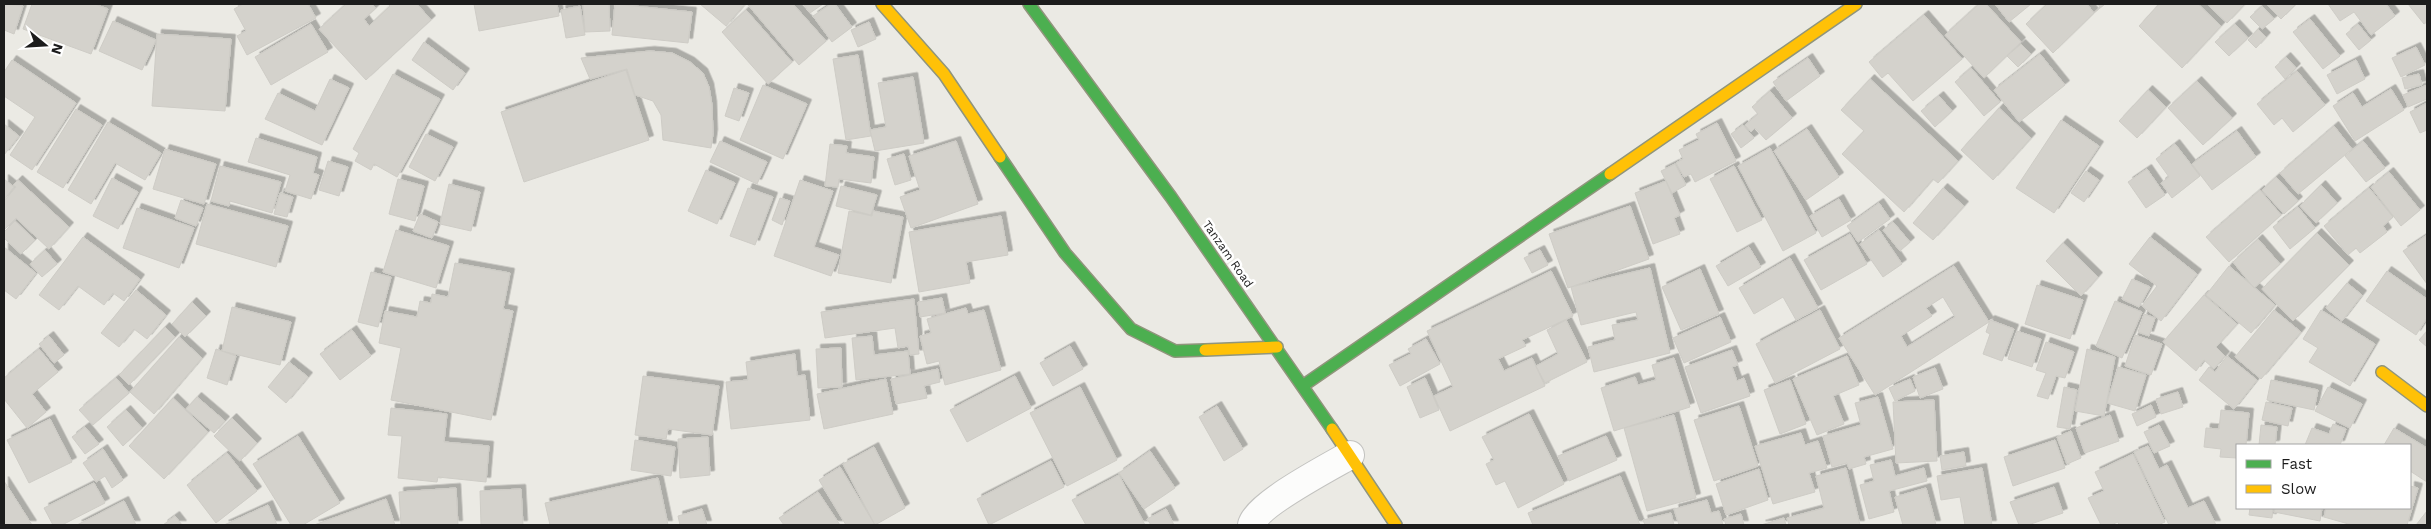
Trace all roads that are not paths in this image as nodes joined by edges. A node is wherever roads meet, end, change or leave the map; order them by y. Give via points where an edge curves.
1 (882, 4) edge
2 (1029, 4) edge
3 (1856, 4) edge
4 (1278, 347) junction
5 (2382, 372) dead end
6 (1304, 385) junction
7 (2427, 406) edge
8 (1350, 455) junction
9 (1252, 525) edge
10 (1396, 525) edge

1 - 4 main road via 944,74 1065,253 1131,329 1175,351
2 - 4 main road, Tanzam Road
3 - 6 main road
4 - 6 main road, Tanzam Road
5 - 7 main road
6 - 8 main road, Tanzam Road
8 - 9 street via 1276,499 1253,518
8 - 10 main road, Tanzam Road

